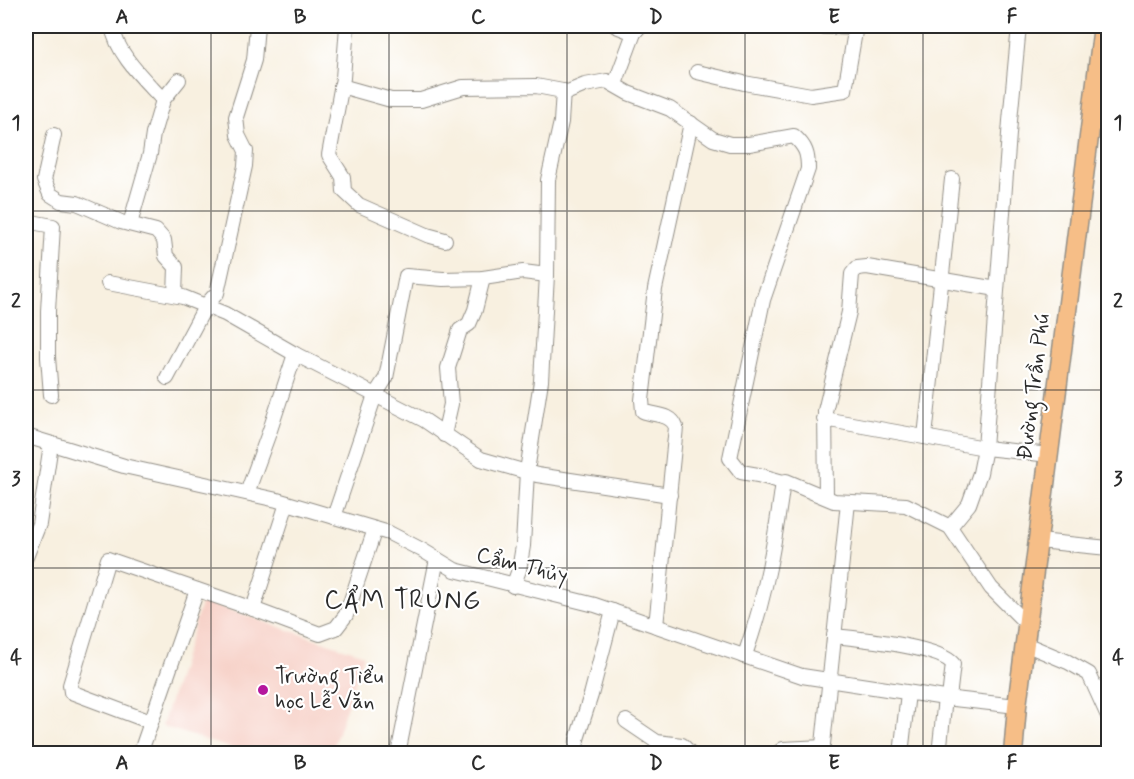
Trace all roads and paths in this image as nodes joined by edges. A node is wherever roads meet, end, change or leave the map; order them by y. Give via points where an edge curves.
1 (112, 26) edge
2 (257, 26) edge
3 (347, 26) edge
4 (616, 26) edge
5 (807, 26) edge
6 (1019, 26) edge
7 (1102, 26) edge
8 (855, 27) edge
9 (637, 29) edge
10 (697, 72) dead end
11 (179, 80) dead end
12 (615, 84) junction
13 (341, 86) junction
14 (563, 91) junction
15 (163, 100) junction
16 (691, 123) junction
17 (54, 135) dead end
18 (952, 179) dead end
19 (26, 221) edge
20 (130, 224) junction
21 (445, 240) dead end
22 (548, 275) junction
23 (483, 278) junction
24 (943, 281) junction
25 (108, 284) dead end
26 (997, 289) junction
27 (175, 295) junction
28 (206, 305) junction
29 (294, 354) junction
30 (167, 378) dead end
31 (51, 395) dead end
32 (375, 396) junction
33 (824, 419) junction
34 (444, 435) junction
35 (26, 436) edge
36 (925, 437) junction
37 (51, 444) junction
38 (985, 448) junction
39 (1050, 455) junction
40 (527, 471) junction
41 (783, 482) junction
42 (247, 493) junction
43 (670, 495) junction
44 (826, 497) junction
45 (848, 502) junction
46 (287, 503) junction
47 (334, 517) junction
48 (950, 526) junction
49 (375, 529) junction
50 (29, 539) edge
51 (1039, 541) junction
52 (1108, 548) edge
53 (26, 557) edge
54 (437, 560) junction
55 (513, 586) junction
56 (197, 590) junction
57 (253, 609) junction
58 (613, 611) junction
59 (1028, 625) junction
60 (656, 626) junction
61 (834, 636) junction
62 (1025, 644) junction
63 (742, 656) junction
64 (830, 680) junction
65 (908, 693) junction
66 (947, 698) junction
67 (1017, 706) junction
68 (1108, 716) edge
69 (626, 721) dead end
70 (151, 722) junction
71 (823, 750) edge
72 (140, 753) edge
73 (398, 753) edge
74 (576, 753) edge
75 (691, 753) edge
76 (777, 753) edge
77 (901, 753) edge
78 (939, 753) edge
79 (1013, 753) edge

1 - 15 street via 129,61
2 - 28 street via 254,60 236,117 238,135 246,151 245,165 217,293
3 - 13 street
4 - 9 street
5 - 8 street
6 - 26 street
7 - 39 main road, Đường Trần Phú
8 - 10 street via 845,90 811,95
9 - 12 street
11 - 15 street
12 - 14 street via 607,81
12 - 16 street
13 - 14 street via 391,100 421,100 463,87 536,86
13 - 21 street via 329,155 343,177 344,191 359,205
14 - 22 street via 561,122 548,180
15 - 20 street
16 - 41 street via 713,139 730,144 795,136 808,154 808,169 763,300 730,458 741,472
16 - 43 street via 655,289 642,400 643,411 666,416 676,427
17 - 20 street via 44,180 50,194
18 - 24 street
19 - 31 street via 53,226 48,345
20 - 27 street via 156,231 164,240 166,256 176,267
22 - 23 street via 523,272
22 - 40 street via 541,381
23 - 32 street via 406,276 386,378
23 - 34 street via 475,310 469,324 460,330 448,368 451,404
24 - 26 street
24 - 33 street via 857,268 852,274 849,312
24 - 36 street
25 - 27 street
26 - 38 street
27 - 28 street
28 - 29 street
28 - 30 street
29 - 32 street
29 - 42 street
32 - 34 street via 424,420
32 - 47 street
33 - 36 street
33 - 44 street
34 - 40 street via 481,459
35 - 37 street, Cẩm Thủy
36 - 38 street
37 - 42 street, Cẩm Thủy via 124,466
37 - 50 street via 39,524
38 - 39 street
38 - 48 street via 969,504
39 - 51 main road, Đường Trần Phú
40 - 43 street
40 - 55 street via 523,546
41 - 44 street
41 - 63 street via 773,555 759,615
42 - 46 street, Cẩm Thủy
43 - 60 street
44 - 45 street
45 - 48 street via 906,505
45 - 61 street
46 - 47 street, Cẩm Thủy
46 - 57 street
47 - 49 street, Cẩm Thủy
48 - 59 street via 990,588
49 - 54 street, Cẩm Thủy
49 - 57 street via 346,615 336,628 320,634
50 - 53 street
51 - 52 street
51 - 59 main road, Đường Trần Phú
54 - 55 street, Cẩm Thủy via 455,570
54 - 73 street
55 - 58 street, Cẩm Thủy
56 - 57 street
56 - 70 street
56 - 70 street via 108,559 70,692
58 - 60 street, Cẩm Thủy
58 - 74 street
59 - 62 main road, Đường Trần Phú
60 - 63 street, Cẩm Thủy
61 - 64 street
61 - 66 street via 891,643 945,656 953,664
62 - 67 main road, Đường Trần Phú
62 - 68 street via 1089,674
63 - 64 street, Cẩm Thủy via 802,676
64 - 65 street, Cẩm Thủy
64 - 71 street
65 - 66 street, Cẩm Thủy
65 - 77 street
66 - 67 street, Cẩm Thủy
66 - 78 street
67 - 79 main road, Đường Trần Phú
69 - 75 street via 657,742 682,745
70 - 72 street
71 - 76 street via 783,749

